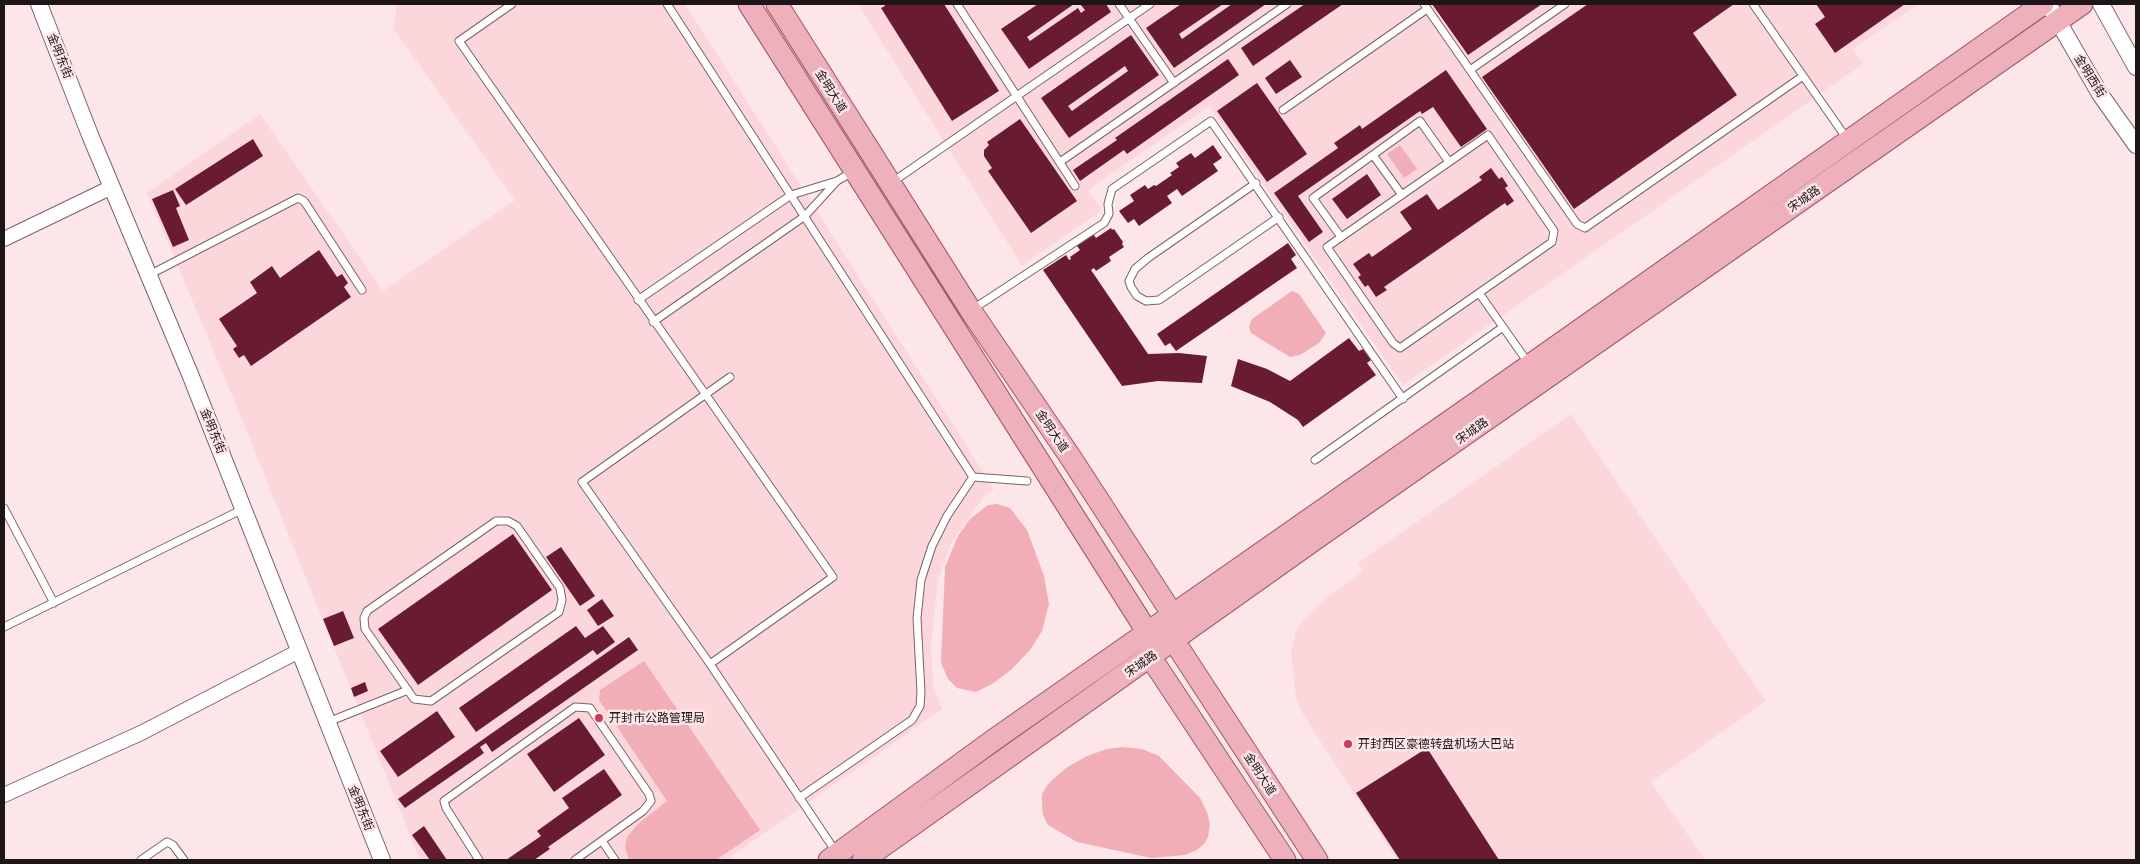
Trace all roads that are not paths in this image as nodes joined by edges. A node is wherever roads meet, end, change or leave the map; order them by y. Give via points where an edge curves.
1 (39, 4) edge
2 (512, 4) edge
3 (667, 4) edge
4 (750, 4) edge
5 (778, 4) edge
6 (957, 4) edge
7 (1119, 4) edge
8 (1150, 4) edge
9 (1288, 4) edge
10 (1565, 4) edge
11 (1753, 4) edge
12 (2043, 4) edge
13 (2082, 4) edge
14 (2101, 4) edge
15 (1425, 6) edge
16 (2052, 13) edge
17 (1129, 18) junction
18 (2136, 67) edge
19 (1470, 70) junction
20 (1803, 76) junction
21 (1174, 83) junction
22 (1018, 97) junction
23 (1283, 110) dead end
24 (1848, 141) junction
25 (2136, 146) edge
26 (1374, 155) junction
27 (1060, 162) junction
28 (1450, 162) junction
29 (856, 170) junction
30 (837, 181) junction
31 (1256, 183) junction
32 (889, 184) junction
33 (1075, 186) dead end
34 (112, 187) junction
35 (1402, 194) junction
36 (791, 195) junction
37 (805, 216) junction
38 (1280, 217) junction
39 (1341, 237) junction
40 (4, 239) edge
41 (149, 275) junction
42 (362, 290) dead end
43 (1479, 293) junction
44 (638, 300) junction
45 (970, 311) junction
46 (653, 322) junction
47 (1503, 327) junction
48 (1530, 365) junction
49 (730, 377) dead end
50 (704, 395) junction
51 (1403, 399) junction
52 (1315, 460) dead end
53 (973, 476) junction
54 (1027, 480) dead end
55 (4, 508) edge
56 (243, 508) junction
57 (54, 602) junction
58 (1173, 615) junction
59 (4, 627) edge
60 (1148, 633) junction
61 (1174, 641) junction
62 (299, 651) junction
63 (1151, 658) junction
64 (710, 664) junction
65 (408, 690) junction
66 (328, 722) junction
67 (4, 795) edge
68 (798, 798) junction
69 (602, 841) junction
70 (833, 857) edge
71 (141, 860) edge
72 (184, 860) edge
73 (382, 860) edge
74 (479, 860) edge
75 (575, 860) edge
76 (615, 860) edge
77 (863, 860) edge
78 (1285, 860) edge
79 (1317, 860) edge

1 - 34 street, 金明东街
2 - 44 lane via 459,41
3 - 36 lane
4 - 29 main road, 金明大道
5 - 32 main road, 金明大道
6 - 22 lane
7 - 17 lane
8 - 17 lane
9 - 21 lane
10 - 19 lane
11 - 20 lane
12 - 24 main road, 宋城路
13 - 16 main road, 宋城路
14 - 18 street
15 - 19 lane
15 - 23 lane
16 - 25 street, 金明西街 via 2100,94
16 - 61 main road, 宋城路
17 - 21 lane
17 - 22 lane
19 - 20 lane via 1578,224 1585,228
20 - 24 lane
21 - 27 lane
22 - 27 lane
22 - 32 lane
24 - 48 main road, 宋城路
26 - 28 lane via 1420,122
26 - 35 lane
26 - 39 lane via 1313,198
27 - 33 lane
28 - 35 lane
28 - 43 lane via 1488,135 1554,231 1552,242
29 - 30 lane
29 - 60 main road, 金明大道
30 - 36 lane
30 - 37 lane
31 - 38 lane
31 - 38 lane via 1136,269 1128,281 1137,296 1146,301 1159,300
31 - 45 lane via 1211,121 1112,189 1109,214 1104,223
32 - 45 main road, 金明大道
34 - 40 street
34 - 41 street, 金明东街
35 - 39 lane
36 - 37 lane
36 - 44 lane
37 - 46 lane
37 - 53 lane
38 - 51 lane
39 - 43 lane via 1327,247 1393,343 1400,348
41 - 42 lane via 298,198 304,201
41 - 56 street, 金明东街
43 - 47 lane
44 - 46 lane
45 - 58 main road, 金明大道
46 - 50 lane
47 - 48 lane
47 - 51 lane
48 - 58 main road, 宋城路
49 - 50 lane
50 - 64 lane via 582,482
50 - 64 lane via 833,577
51 - 52 lane
53 - 54 lane
53 - 68 lane via 932,546 921,580 917,618 920,706 912,720
55 - 57 lane
56 - 57 lane
56 - 62 street, 金明东街
57 - 59 lane
58 - 60 main road, 宋城路
58 - 61 main road
60 - 63 main road, 金明大道
60 - 70 main road, 宋城路
61 - 63 main road, 宋城路
61 - 79 main road, 金明大道
62 - 66 street, 金明东街
62 - 67 street via 141,733
63 - 77 main road, 宋城路
63 - 78 main road, 金明大道
64 - 68 lane
65 - 65 lane via 365,629 367,611 496,520 517,526 560,588 559,612 431,701 414,699
65 - 66 lane
66 - 73 street, 金明东街
68 - 70 lane
69 - 74 lane via 643,812 651,801 590,708 575,707 444,801
69 - 75 lane
69 - 76 lane
71 - 72 lane via 167,842

